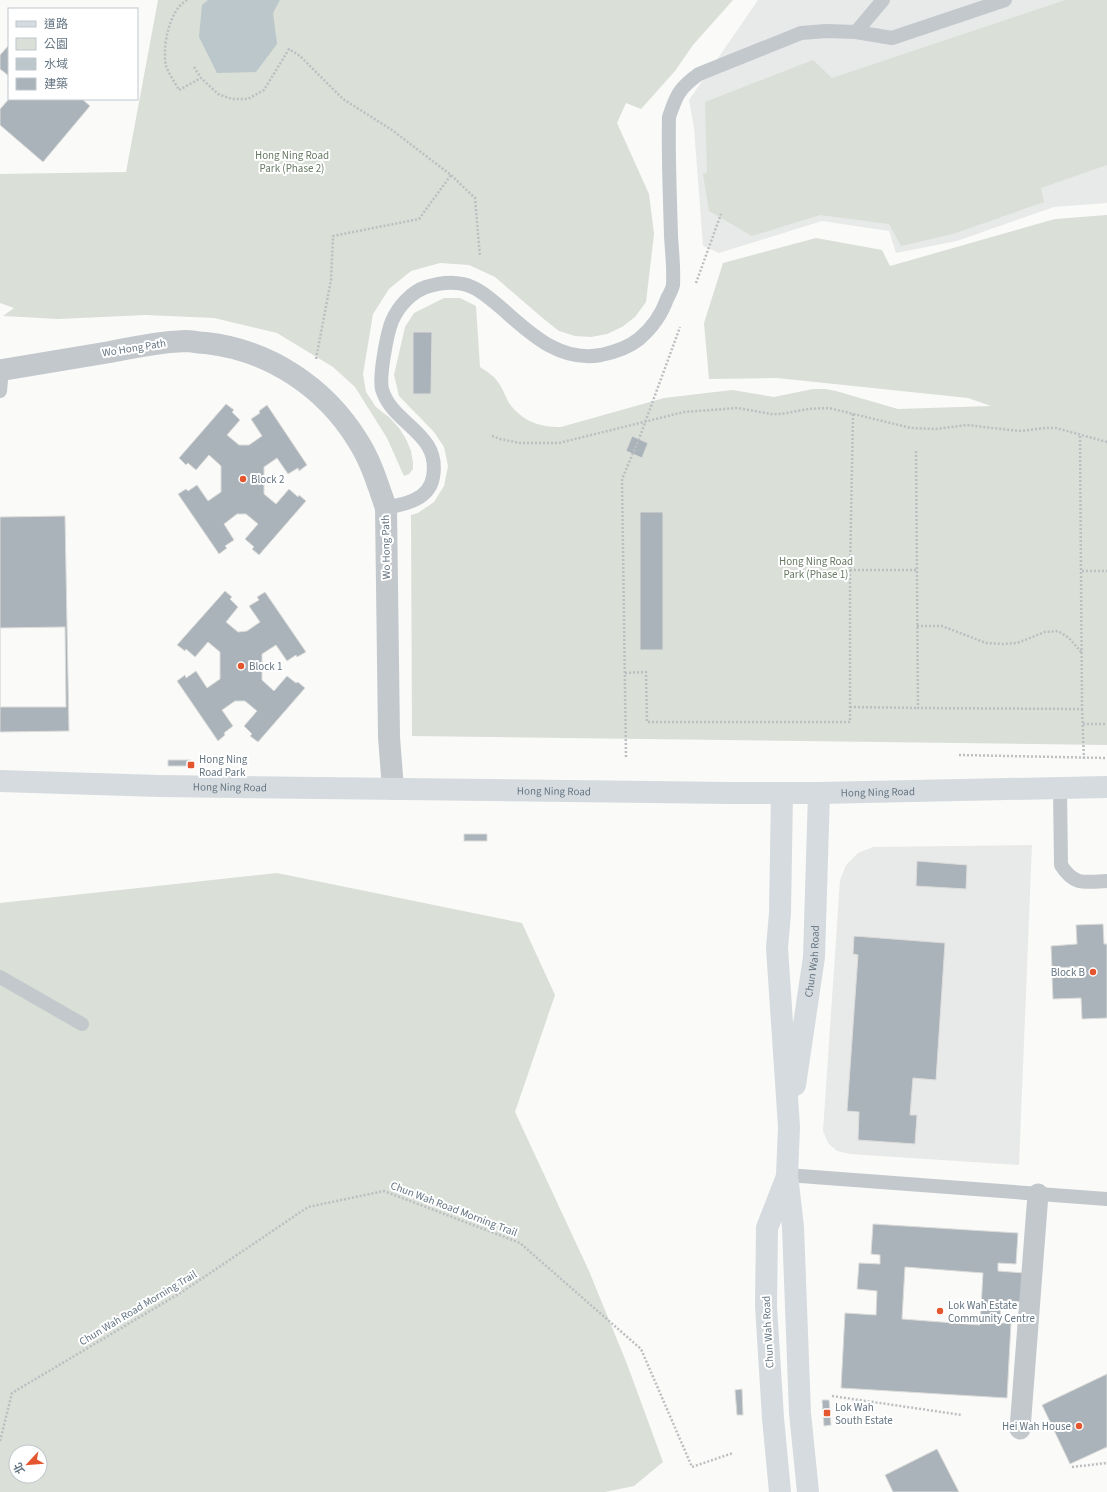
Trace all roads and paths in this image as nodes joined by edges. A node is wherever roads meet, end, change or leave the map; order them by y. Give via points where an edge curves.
1 (187, 0) edge
2 (883, 0) edge
3 (1005, 0) edge
4 (856, 32) junction
5 (194, 67) dead end
6 (201, 78) junction
7 (451, 175) junction
8 (480, 258) dead end
9 (315, 364) dead end
10 (1, 377) edge
11 (853, 414) junction
12 (1080, 435) junction
13 (492, 436) dead end
14 (639, 440) dead end
15 (1107, 442) edge
16 (916, 451) dead end
17 (386, 508) junction
18 (846, 570) dead end
19 (850, 570) junction
20 (917, 570) junction
21 (1082, 571) junction
22 (1107, 571) edge
23 (917, 626) junction
24 (1082, 653) junction
25 (624, 673) junction
26 (850, 707) junction
27 (918, 708) junction
28 (1082, 709) junction
29 (1082, 724) junction
30 (1107, 724) edge
31 (959, 756) dead end
32 (626, 757) dead end
33 (1107, 758) edge
34 (1084, 759) junction
35 (0, 781) edge
36 (1107, 787) edge
37 (1060, 788) junction
38 (393, 789) junction
39 (819, 793) junction
40 (782, 794) junction
41 (1107, 881) edge
42 (0, 977) edge
43 (82, 1024) dead end
44 (789, 1127) junction
45 (787, 1175) junction
46 (1038, 1194) junction
47 (1107, 1199) edge
48 (832, 1396) dead end
49 (962, 1415) dead end
50 (1020, 1429) dead end
51 (0, 1441) edge
52 (732, 1453) dead end
53 (1107, 1463) edge
54 (1072, 1467) dead end
55 (780, 1492) edge
56 (808, 1492) edge

1 - 6 path via 178,9 169,26 165,47 166,66 180,90
2 - 4 lane
3 - 4 lane via 892,38
4 - 17 lane via 801,33 699,74 686,83 676,96 669,117 673,286 662,313 649,330 633,344 613,353 592,356 571,355 551,348 533,336 484,293 464,284 442,282 421,289 403,302 392,322 381,374 382,389 388,402 424,440 432,452 435,466 432,481 425,493 413,502
5 - 6 path
6 - 7 path via 218,94 232,99 248,99 264,90 289,49 300,56 343,99 392,130
7 - 8 path via 475,198
7 - 9 path via 419,220 333,236 331,280
10 - 17 street, Wo Hong Path via 151,345 186,341 220,345 254,354 285,369 314,388 339,413 359,441
11 - 12 path via 911,428 967,425 1021,431 1056,428
11 - 13 path via 829,408 781,414 731,408 670,415 559,443 520,443
11 - 19 path
12 - 15 path
12 - 21 path
14 - 25 path via 622,479
16 - 20 path
17 - 38 street, Wo Hong Path via 389,737
18 - 19 path
19 - 20 path
19 - 26 path
20 - 23 path
21 - 22 path
21 - 24 path
23 - 24 path via 942,626 986,643 1002,644 1017,643 1045,632 1058,631 1069,638
23 - 27 path
24 - 28 path
25 - 26 path via 646,672 647,722 850,722
25 - 32 path
26 - 27 path
27 - 28 path
28 - 29 path
29 - 30 path
29 - 34 path
31 - 34 path
33 - 34 path
35 - 38 main road, Hong Ning Road
36 - 37 main road, Hong Ning Road
37 - 39 main road, Hong Ning Road
37 - 41 lane via 1061,865 1067,875 1079,882
38 - 40 main road, Hong Ning Road
39 - 40 main road, Hong Ning Road
39 - 44 main road, Chun Wah Road via 814,957
40 - 44 main road, Chun Wah Road via 777,948
42 - 43 lane
44 - 45 main road, Chun Wah Road
45 - 46 lane
45 - 55 main road, Chun Wah Road via 767,1228 766,1306 772,1418
45 - 56 main road, Chun Wah Road via 793,1227 800,1413
46 - 47 lane
46 - 50 street
48 - 49 path
51 - 52 path, Chun Wah Road Morning Trail via 12,1393 182,1292 308,1207 384,1191 520,1243 641,1349 692,1467
53 - 54 path

